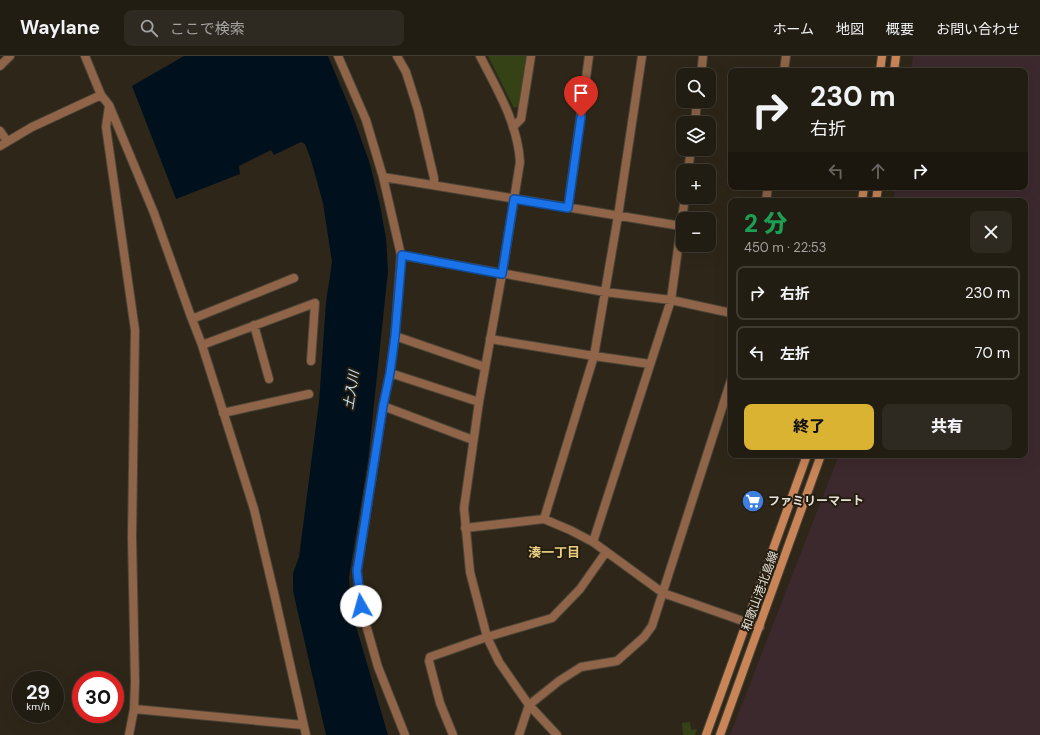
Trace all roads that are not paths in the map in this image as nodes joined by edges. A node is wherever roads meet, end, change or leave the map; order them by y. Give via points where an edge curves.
1 (10, 56) edge
2 (85, 56) edge
3 (338, 56) edge
4 (397, 56) edge
5 (480, 56) edge
6 (531, 56) edge
7 (589, 56) edge
8 (642, 56) edge
9 (704, 56) edge
10 (786, 56) edge
11 (882, 56) edge
12 (896, 56) edge
13 (0, 66) edge
14 (702, 68) edge
15 (784, 68) edge
16 (880, 68) edge
17 (894, 68) edge
18 (102, 95) junction
19 (109, 105) junction
20 (513, 127) junction
21 (0, 131) edge
22 (7, 141) junction
23 (0, 146) edge
24 (383, 177) junction
25 (434, 185) junction
26 (514, 199) junction
27 (568, 208) junction
28 (618, 216) junction
29 (676, 225) edge
30 (677, 252) edge
31 (402, 255) junction
32 (502, 274) junction
33 (294, 278) dead end
34 (605, 292) junction
35 (671, 300) junction
36 (728, 312) edge
37 (192, 319) junction
38 (254, 326) junction
39 (395, 336) junction
40 (490, 339) junction
41 (202, 345) junction
42 (594, 356) junction
43 (311, 361) dead end
44 (650, 364) junction
45 (485, 367) junction
46 (390, 373) junction
47 (269, 378) dead end
48 (728, 389) edge
49 (309, 394) dead end
50 (479, 402) junction
51 (383, 406) junction
52 (223, 413) junction
53 (473, 440) junction
54 (806, 458) edge
55 (820, 458) edge
56 (544, 518) junction
57 (465, 528) junction
58 (593, 542) junction
59 (606, 552) junction
60 (663, 593) junction
61 (746, 622) junction
62 (760, 627) junction
63 (488, 637) junction
64 (529, 705) junction
65 (134, 709) junction
66 (303, 725) junction
67 (129, 735) edge
68 (306, 735) edge
69 (405, 735) edge
70 (453, 735) edge
71 (519, 735) edge
72 (557, 735) edge
73 (706, 735) edge
74 (720, 735) edge

1 - 13 street
2 - 18 street
3 - 24 street via 366,120
4 - 25 street via 406,72 418,110
5 - 20 street
6 - 20 street via 521,119
7 - 27 street
8 - 28 street
9 - 14 street
10 - 15 street
11 - 16 main road
12 - 17 main road
18 - 19 street
18 - 22 street
19 - 37 street via 154,214
19 - 65 street via 106,127 135,330 132,537
20 - 26 street via 520,162
21 - 22 street
22 - 23 street
24 - 25 street
24 - 31 street
25 - 26 street
26 - 27 street
26 - 32 street
27 - 28 street
28 - 29 street
28 - 34 street
30 - 35 street
31 - 32 street
31 - 39 street
32 - 34 street
32 - 40 street
33 - 37 street
34 - 35 street
34 - 42 street
35 - 36 street
35 - 44 street
37 - 41 street
38 - 41 street
38 - 43 street via 315,303
38 - 47 street
39 - 45 street
39 - 46 street
40 - 42 street
40 - 45 street
41 - 52 street
42 - 44 street
42 - 56 street
44 - 58 street
45 - 50 street
46 - 50 street
46 - 51 street
48 - 60 street
49 - 52 street
50 - 53 street
51 - 53 street
51 - 69 street via 357,571 361,606 378,667
52 - 66 street via 254,509
53 - 57 street via 464,508
54 - 61 main road, 和歌山港北島線
55 - 62 main road, 和歌山港北島線
56 - 57 street
56 - 58 street
57 - 63 street via 470,572
58 - 59 street
59 - 60 street
59 - 63 street via 580,589 552,618
60 - 61 street
60 - 64 street via 652,626 644,637 616,661 581,667 558,681
61 - 62 street
61 - 73 main road, 和歌山港北島線
62 - 74 main road, 和歌山港北島線
63 - 64 street via 499,662
63 - 70 street via 430,657 440,703
64 - 71 street
64 - 72 street
65 - 66 street
65 - 67 street
66 - 68 street

